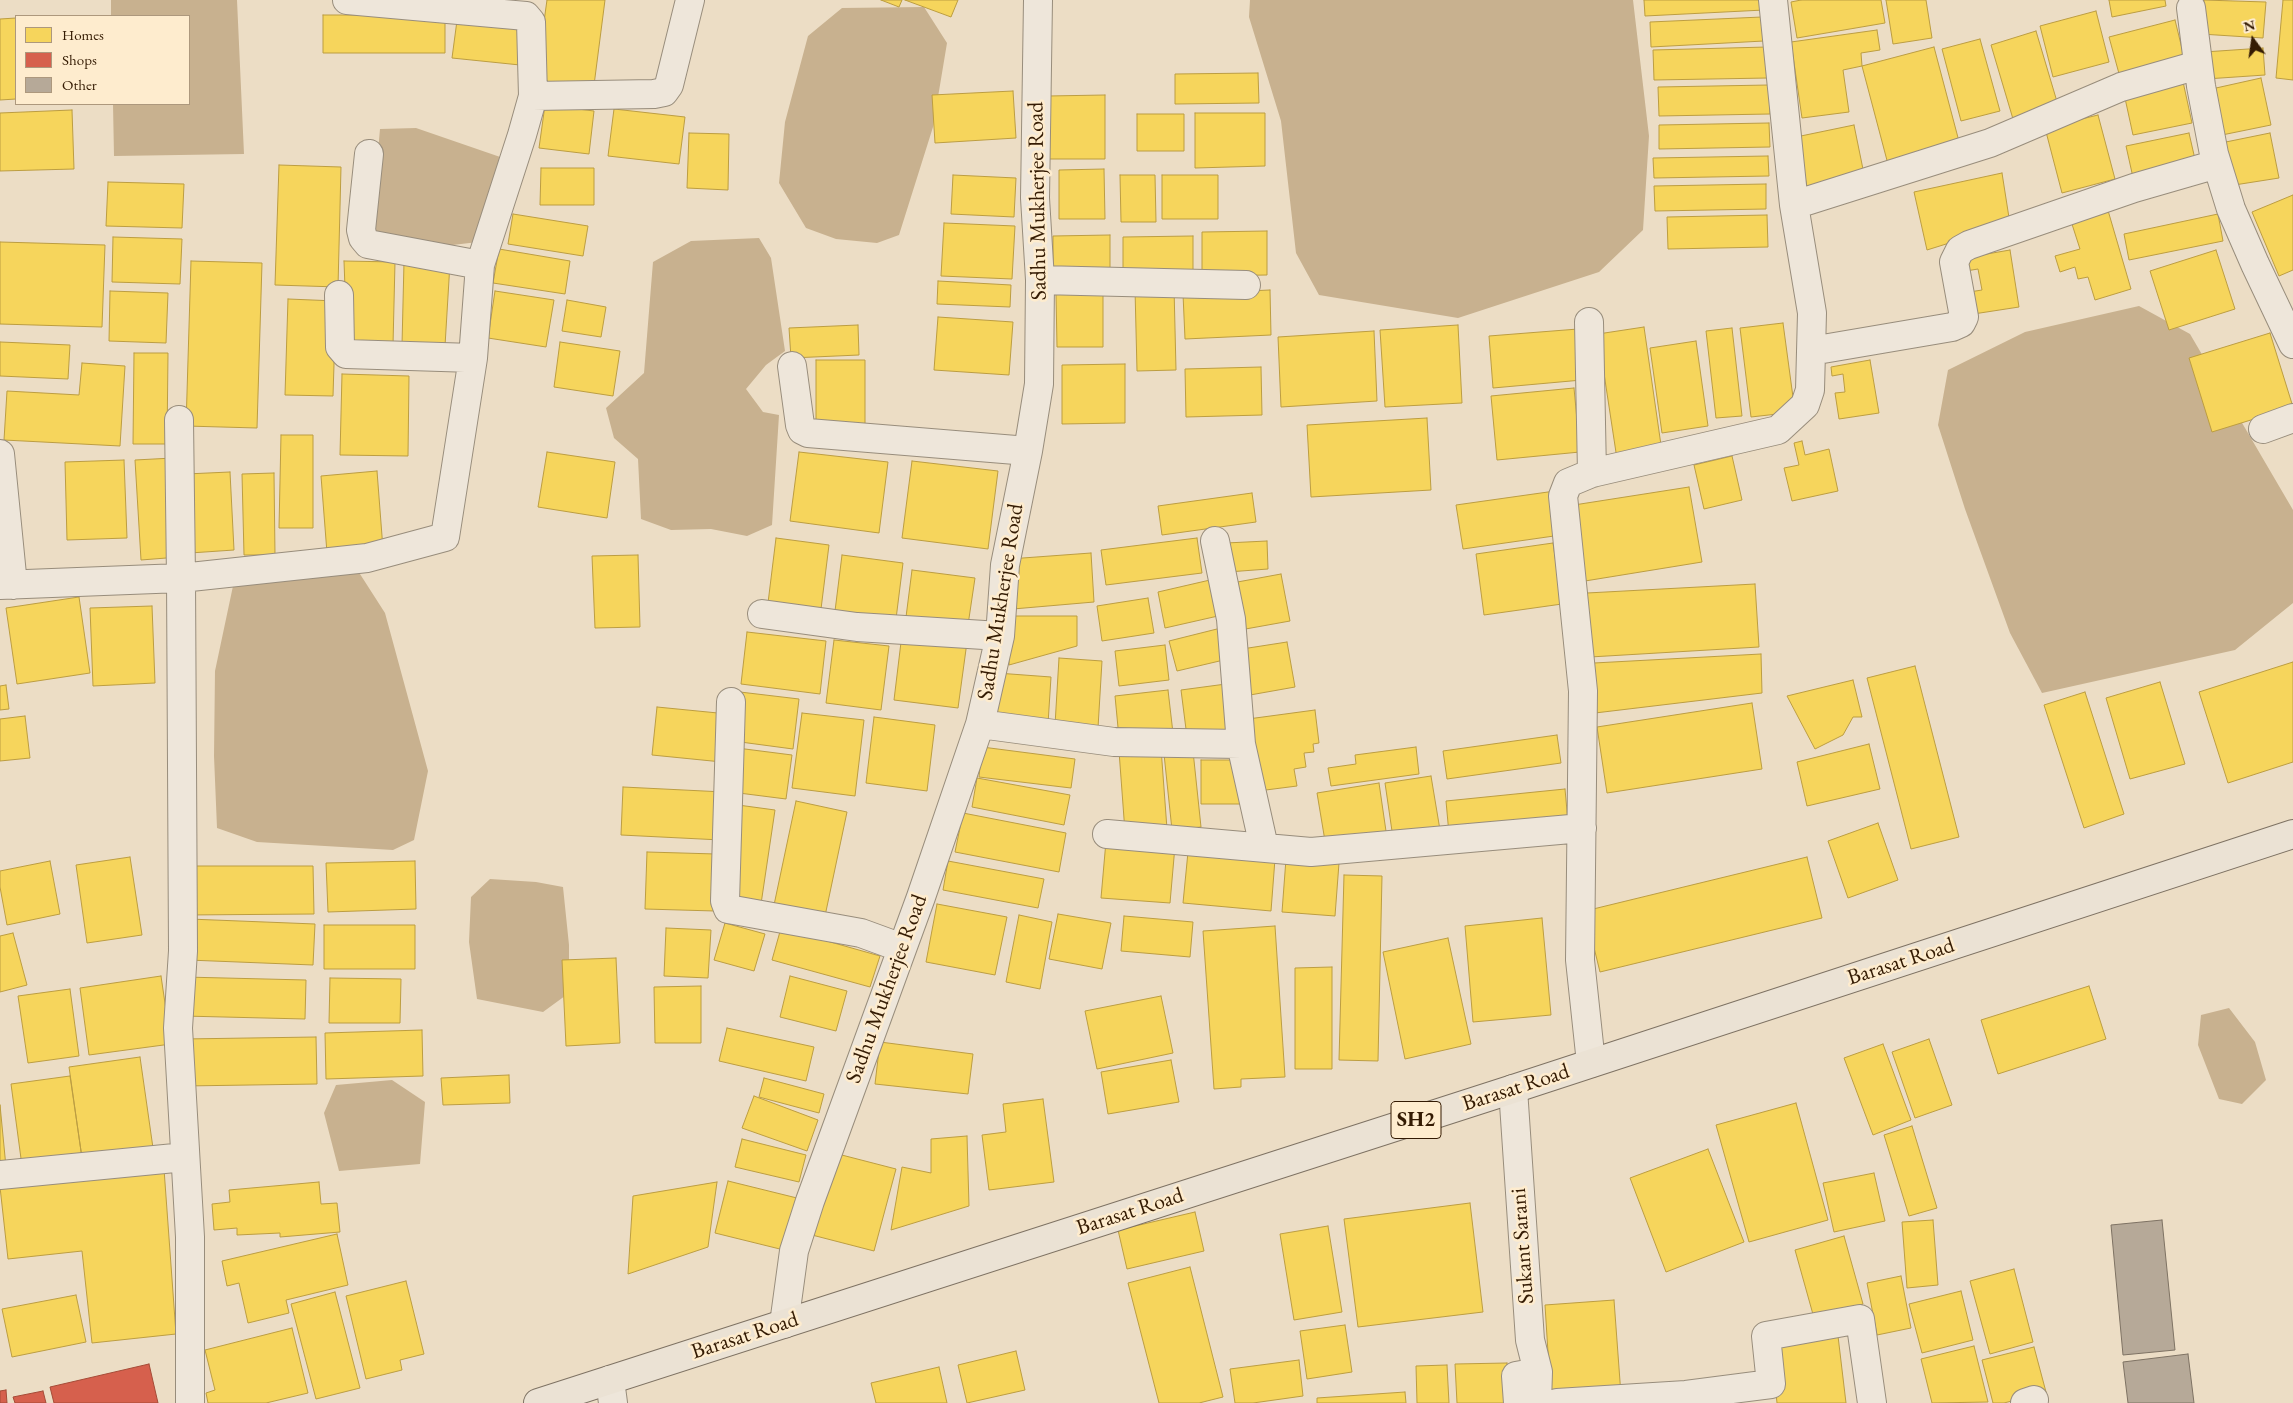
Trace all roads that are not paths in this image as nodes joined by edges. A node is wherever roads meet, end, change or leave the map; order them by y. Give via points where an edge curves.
1 (346, 0) edge
2 (690, 0) edge
3 (1038, 0) edge
4 (1773, 0) edge
5 (2191, 8) dead end
6 (2198, 65) junction
7 (533, 96) junction
8 (369, 154) dead end
9 (2217, 164) junction
10 (1794, 205) junction
11 (480, 265) junction
12 (1040, 280) junction
13 (1246, 285) dead end
14 (339, 294) dead end
15 (1589, 322) dead end
16 (2293, 344) edge
17 (1811, 351) junction
18 (473, 358) junction
19 (792, 366) dead end
20 (2293, 418) edge
21 (179, 420) dead end
22 (2263, 429) dead end
23 (1028, 451) junction
24 (0, 454) edge
25 (1592, 473) junction
26 (1215, 541) dead end
27 (181, 578) junction
28 (6, 585) edge
29 (762, 614) dead end
30 (1000, 636) junction
31 (731, 702) dead end
32 (980, 724) junction
33 (1241, 744) junction
34 (1582, 828) junction
35 (1107, 834) dead end
36 (2293, 834) edge
37 (1264, 847) junction
38 (902, 948) junction
39 (1590, 1064) junction
40 (1513, 1089) junction
41 (185, 1157) junction
42 (0, 1176) edge
43 (784, 1324) junction
44 (1538, 1372) junction
45 (612, 1391) edge
46 (190, 1403) edge
47 (538, 1403) edge
48 (1518, 1403) edge
49 (1537, 1403) edge
50 (1557, 1403) edge
51 (1872, 1403) edge

1 - 7 street via 526,16 531,22
2 - 7 street via 669,85 664,92
3 - 12 street, Sadhu Mukherjee Road via 1035,198
4 - 10 street
5 - 6 street
6 - 9 street
6 - 10 street via 2121,87 1990,143
7 - 11 street
8 - 11 street via 361,230 368,244
9 - 16 street via 2231,209
9 - 17 street via 2134,188 1960,250 1954,262 1964,317 1961,323
10 - 17 street via 1812,313
11 - 18 street
12 - 13 street
12 - 23 street, Sadhu Mukherjee Road via 1039,384
14 - 18 street via 340,348 346,354
15 - 25 street
17 - 25 street via 1810,390 1805,405 1778,430
18 - 27 street via 445,537 367,558
19 - 23 street via 800,424 808,433
20 - 22 street
21 - 27 street
23 - 30 street, Sadhu Mukherjee Road via 1004,565
24 - 28 street
25 - 34 street via 1568,484 1562,496 1583,690
26 - 33 street via 1231,619
27 - 28 street
27 - 41 street via 183,951 178,1028
29 - 30 street via 857,627
30 - 32 street, Sadhu Mukherjee Road
31 - 38 street via 725,901 728,909 862,933
32 - 33 street via 1114,742
32 - 38 street, Sadhu Mukherjee Road
33 - 37 street
34 - 37 street via 1311,852
34 - 39 street via 1580,960
35 - 37 street
36 - 39 main road, Barasat Road / SH2
38 - 43 street, Sadhu Mukherjee Road via 794,1251
39 - 40 main road, Barasat Road / SH2
40 - 43 main road, Barasat Road / SH2
40 - 44 street, Sukant Sarani via 1530,1340
41 - 42 street
41 - 46 street via 190,1237
43 - 45 main road, Barasat Road / SH2
44 - 48 street via 1516,1376
44 - 49 street, Sukant Sarani
45 - 47 main road, Barasat Road / SH2
50 - 51 street via 1771,1384 1766,1336 1860,1319

